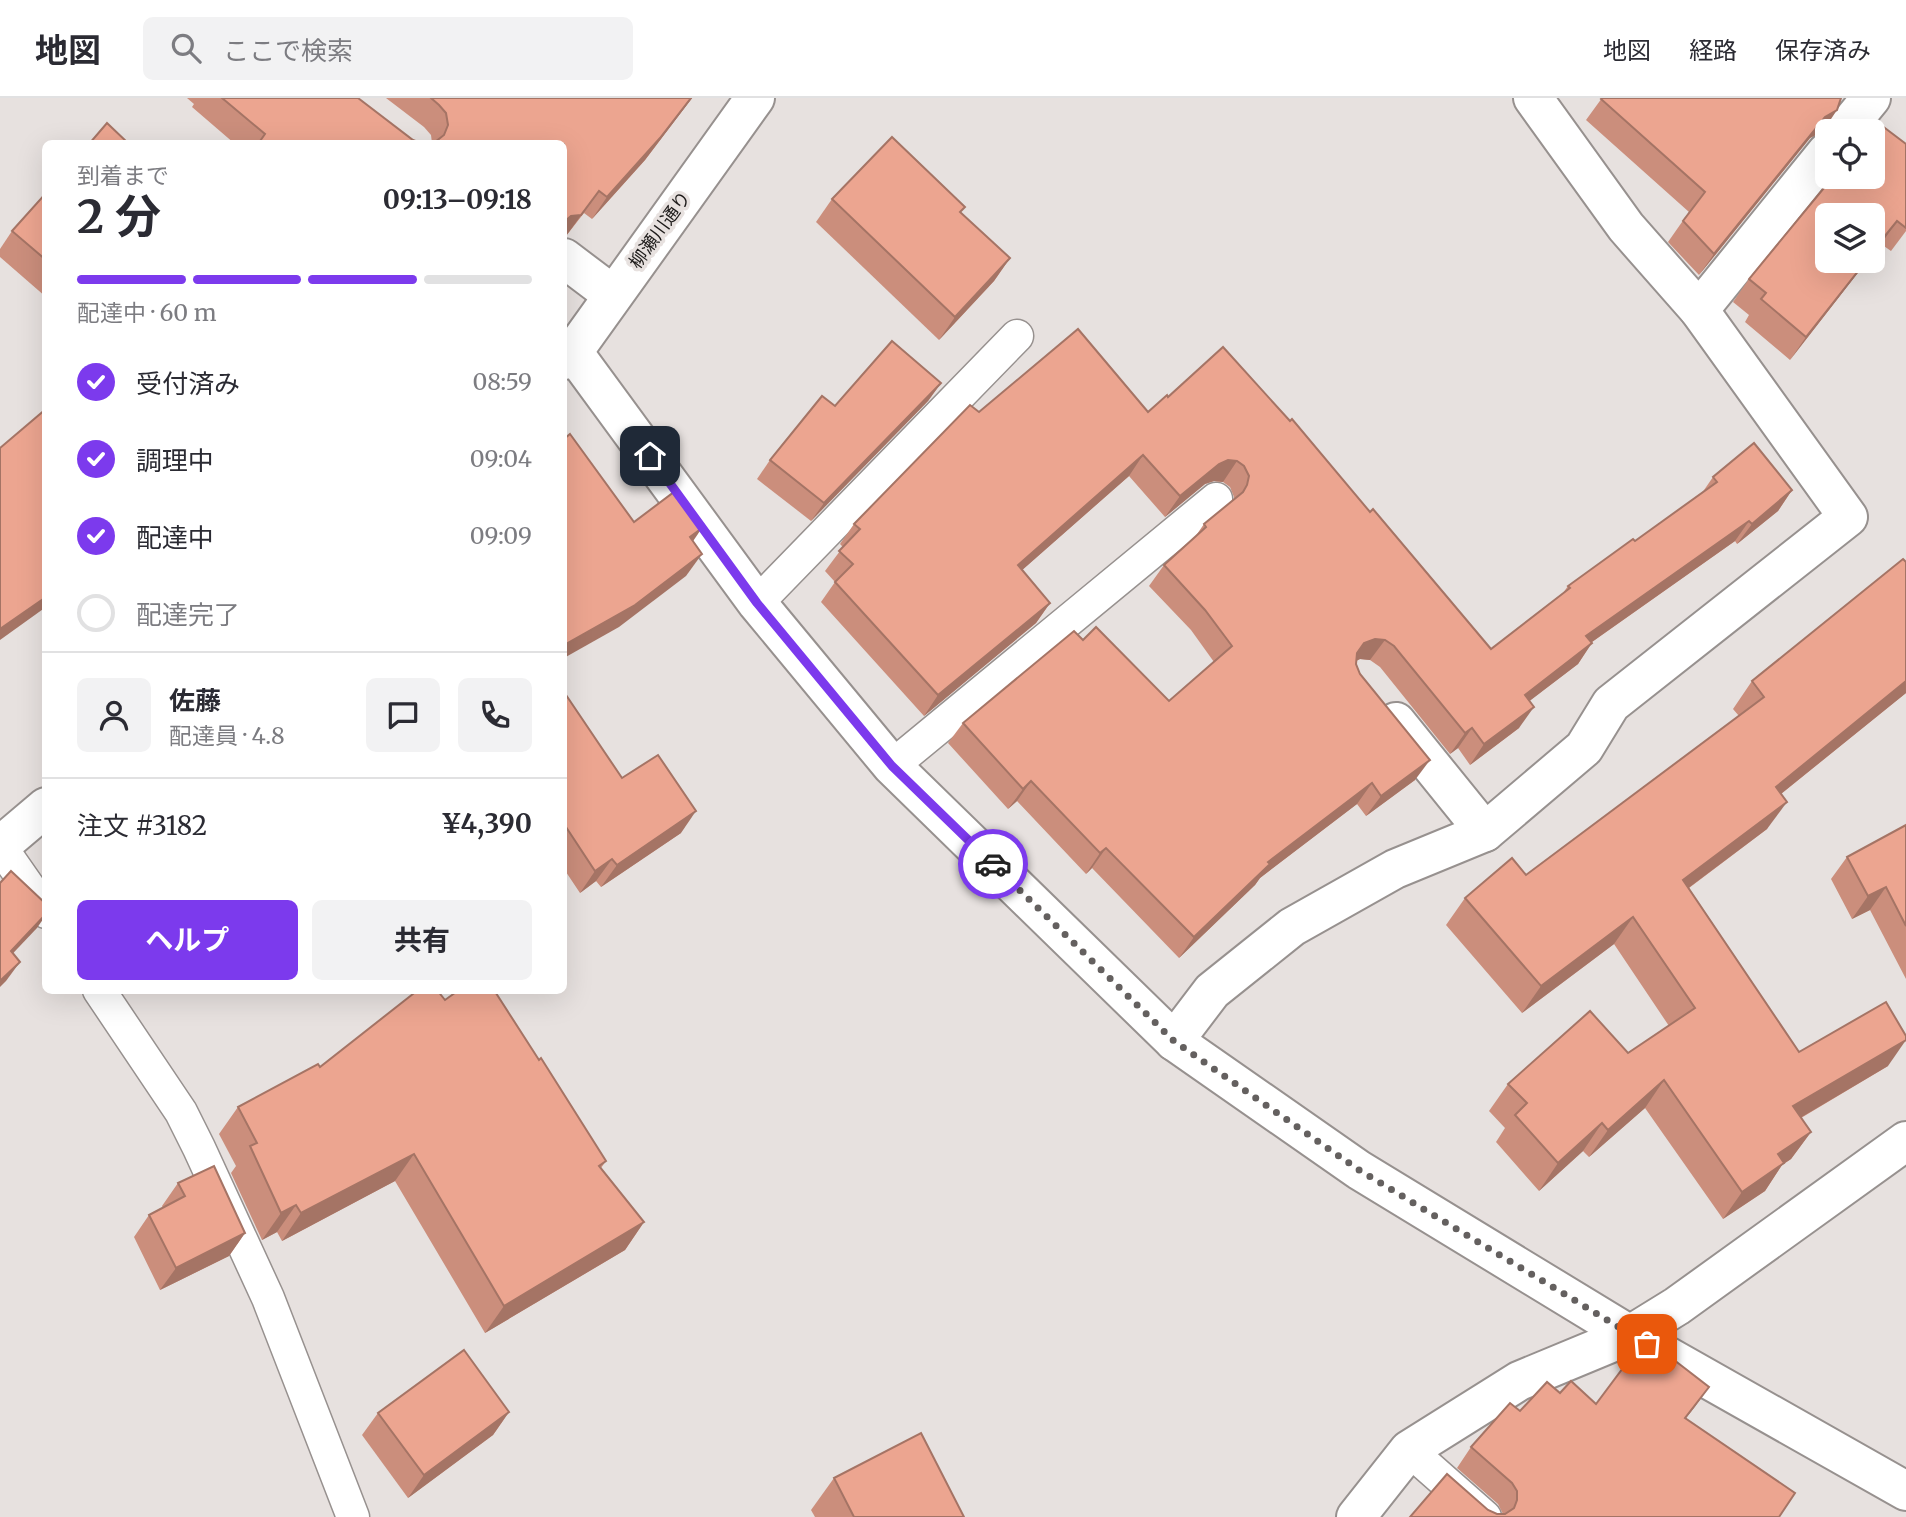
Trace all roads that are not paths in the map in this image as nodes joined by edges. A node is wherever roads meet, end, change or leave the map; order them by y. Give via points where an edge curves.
1 (755, 98) edge
2 (1871, 98) edge
3 (1543, 103) edge
4 (1854, 119) edge
5 (1815, 167) edge
6 (567, 260) edge
7 (613, 295) junction
8 (1699, 310) junction
9 (1017, 336) dead end
10 (568, 356) edge
11 (1216, 499) dead end
12 (757, 603) junction
13 (1371, 692) edge
14 (892, 766) junction
15 (42, 810) edge
16 (1485, 832) junction
17 (0, 846) edge
18 (42, 906) edge
19 (102, 994) edge
20 (1174, 1041) junction
21 (1906, 1141) edge
22 (1630, 1335) junction
23 (1409, 1450) junction
24 (1906, 1491) edge
25 (353, 1517) edge
26 (1356, 1517) edge
27 (1485, 1517) edge

1 - 7 street, 柳瀬川通り
2 - 4 street
3 - 8 street via 1626,228
5 - 8 street
6 - 7 street
7 - 10 street, 柳瀬川通り
8 - 16 street via 1848,517 1611,704 1584,748
9 - 12 lane
10 - 12 street
11 - 14 lane
12 - 14 street
13 - 16 street
14 - 20 street
15 - 17 street
16 - 20 street via 1395,869 1292,927 1212,991
17 - 18 lane
19 - 25 lane via 181,1112 199,1148 268,1298
20 - 22 street via 1359,1170
21 - 22 street
22 - 23 street via 1519,1381
22 - 24 street
23 - 26 street
23 - 27 lane

